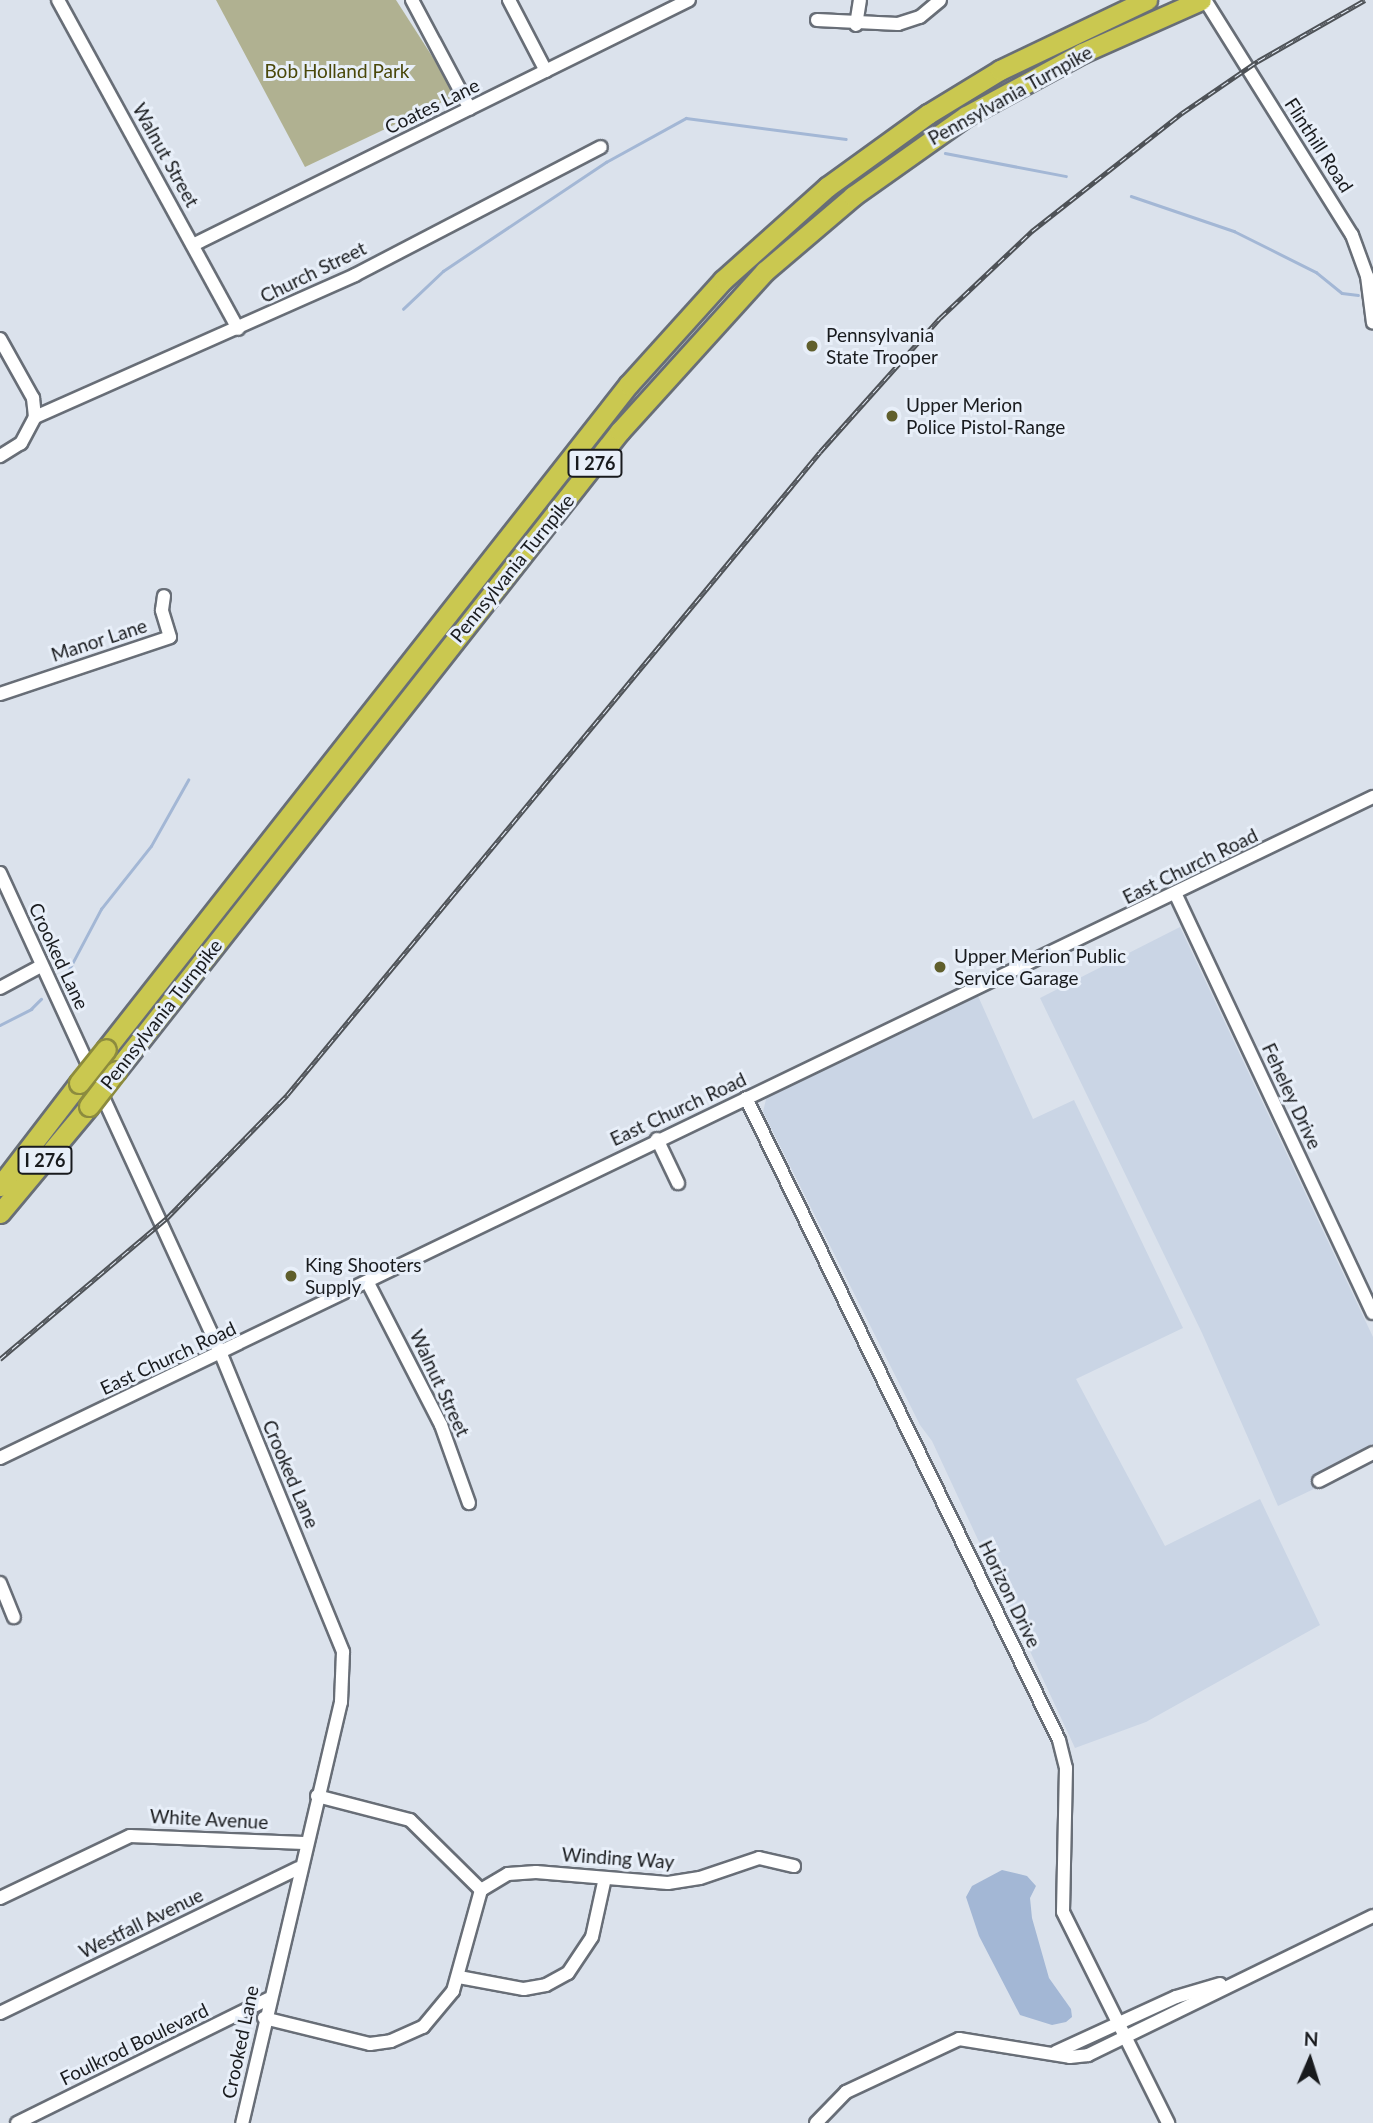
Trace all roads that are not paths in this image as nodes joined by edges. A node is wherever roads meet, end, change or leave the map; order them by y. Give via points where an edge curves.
1 (58, 0) edge
2 (412, 0) edge
3 (509, 0) edge
4 (688, 0) edge
5 (860, 0) edge
6 (940, 0) edge
7 (1147, 0) edge
8 (1203, 0) edge
9 (817, 20) dead end
10 (856, 25) junction
11 (546, 71) junction
12 (470, 109) junction
13 (601, 147) dead end
14 (193, 245) junction
15 (1373, 323) edge
16 (239, 329) junction
17 (0, 339) edge
18 (35, 417) junction
19 (0, 456) edge
20 (164, 596) dead end
21 (0, 694) edge
22 (1373, 797) edge
23 (0, 873) edge
24 (1176, 895) junction
25 (41, 966) junction
26 (0, 988) edge
27 (746, 1098) junction
28 (657, 1139) junction
29 (678, 1183) dead end
30 (0, 1186) edge
31 (0, 1213) edge
32 (368, 1283) junction
33 (1373, 1313) edge
34 (220, 1354) junction
35 (1373, 1453) edge
36 (0, 1458) edge
37 (1319, 1480) dead end
38 (469, 1503) dead end
39 (0, 1583) edge
40 (14, 1617) dead end
41 (317, 1797) junction
42 (304, 1843) junction
43 (794, 1866) dead end
44 (299, 1868) junction
45 (605, 1878) junction
46 (481, 1891) junction
47 (0, 1898) edge
48 (1373, 1916) edge
49 (459, 1977) junction
50 (1242, 1979) junction
51 (268, 1999) junction
52 (0, 2013) edge
53 (264, 2018) junction
54 (1118, 2023) junction
55 (1126, 2038) junction
56 (1053, 2053) junction
57 (17, 2123) edge
58 (242, 2123) edge
59 (816, 2123) edge
60 (1168, 2123) edge

1 - 14 street, Walnut Street
2 - 12 street
3 - 11 street
4 - 11 street, Coates Lane
5 - 10 street
6 - 10 street via 920,17 898,24
7 - 30 highway, Pennsylvania Turnpike / I 276, bridge via 1035,52 928,114 799,210 723,280 611,406
8 - 15 street, Flinthill Road via 1352,235 1367,276
8 - 31 highway, Pennsylvania Turnpike / I 276, bridge via 1082,53 966,116 853,196 765,271 621,431
9 - 10 street
11 - 12 street, Coates Lane
12 - 14 street, Coates Lane
13 - 16 street, Church Street via 355,275
14 - 16 street, Walnut Street
16 - 18 street, Church Street
17 - 18 street via 33,398
18 - 19 street via 21,443
20 - 21 street, Manor Lane via 162,610 170,637
22 - 24 street, East Church Road
23 - 25 street, Crooked Lane
24 - 27 street, East Church Road
24 - 33 street, Feheley Drive
25 - 26 street
25 - 34 street, Crooked Lane
27 - 28 street, East Church Road
27 - 54 street, Horizon Drive via 1059,1740 1066,1768 1063,1912
28 - 29 street
28 - 32 street, East Church Road
32 - 34 street, East Church Road
32 - 38 street, Walnut Street via 441,1425
34 - 36 street, East Church Road
34 - 41 street, Crooked Lane via 343,1652 341,1702
35 - 37 street
39 - 40 street
41 - 42 street, Crooked Lane
41 - 46 street via 410,1820
42 - 44 street, Crooked Lane
42 - 47 street, White Avenue via 130,1836
43 - 45 street, Winding Way via 759,1858 679,1882
44 - 51 street, Crooked Lane
44 - 52 street, Westfall Avenue
45 - 46 street, Winding Way via 523,1871 496,1878
45 - 49 street via 592,1937 568,1973 546,1985 524,1989
46 - 49 street
48 - 50 street
49 - 53 street via 432,2020 391,2041 358,2042
50 - 54 street via 1189,1992
50 - 55 street
51 - 53 street, Crooked Lane
51 - 57 street, Foulkrod Boulevard
53 - 58 street, Crooked Lane
54 - 55 street, Horizon Drive
54 - 56 street via 1075,2047
55 - 56 street via 1088,2055
55 - 60 street, Horizon Drive
56 - 59 street via 959,2039 846,2092

